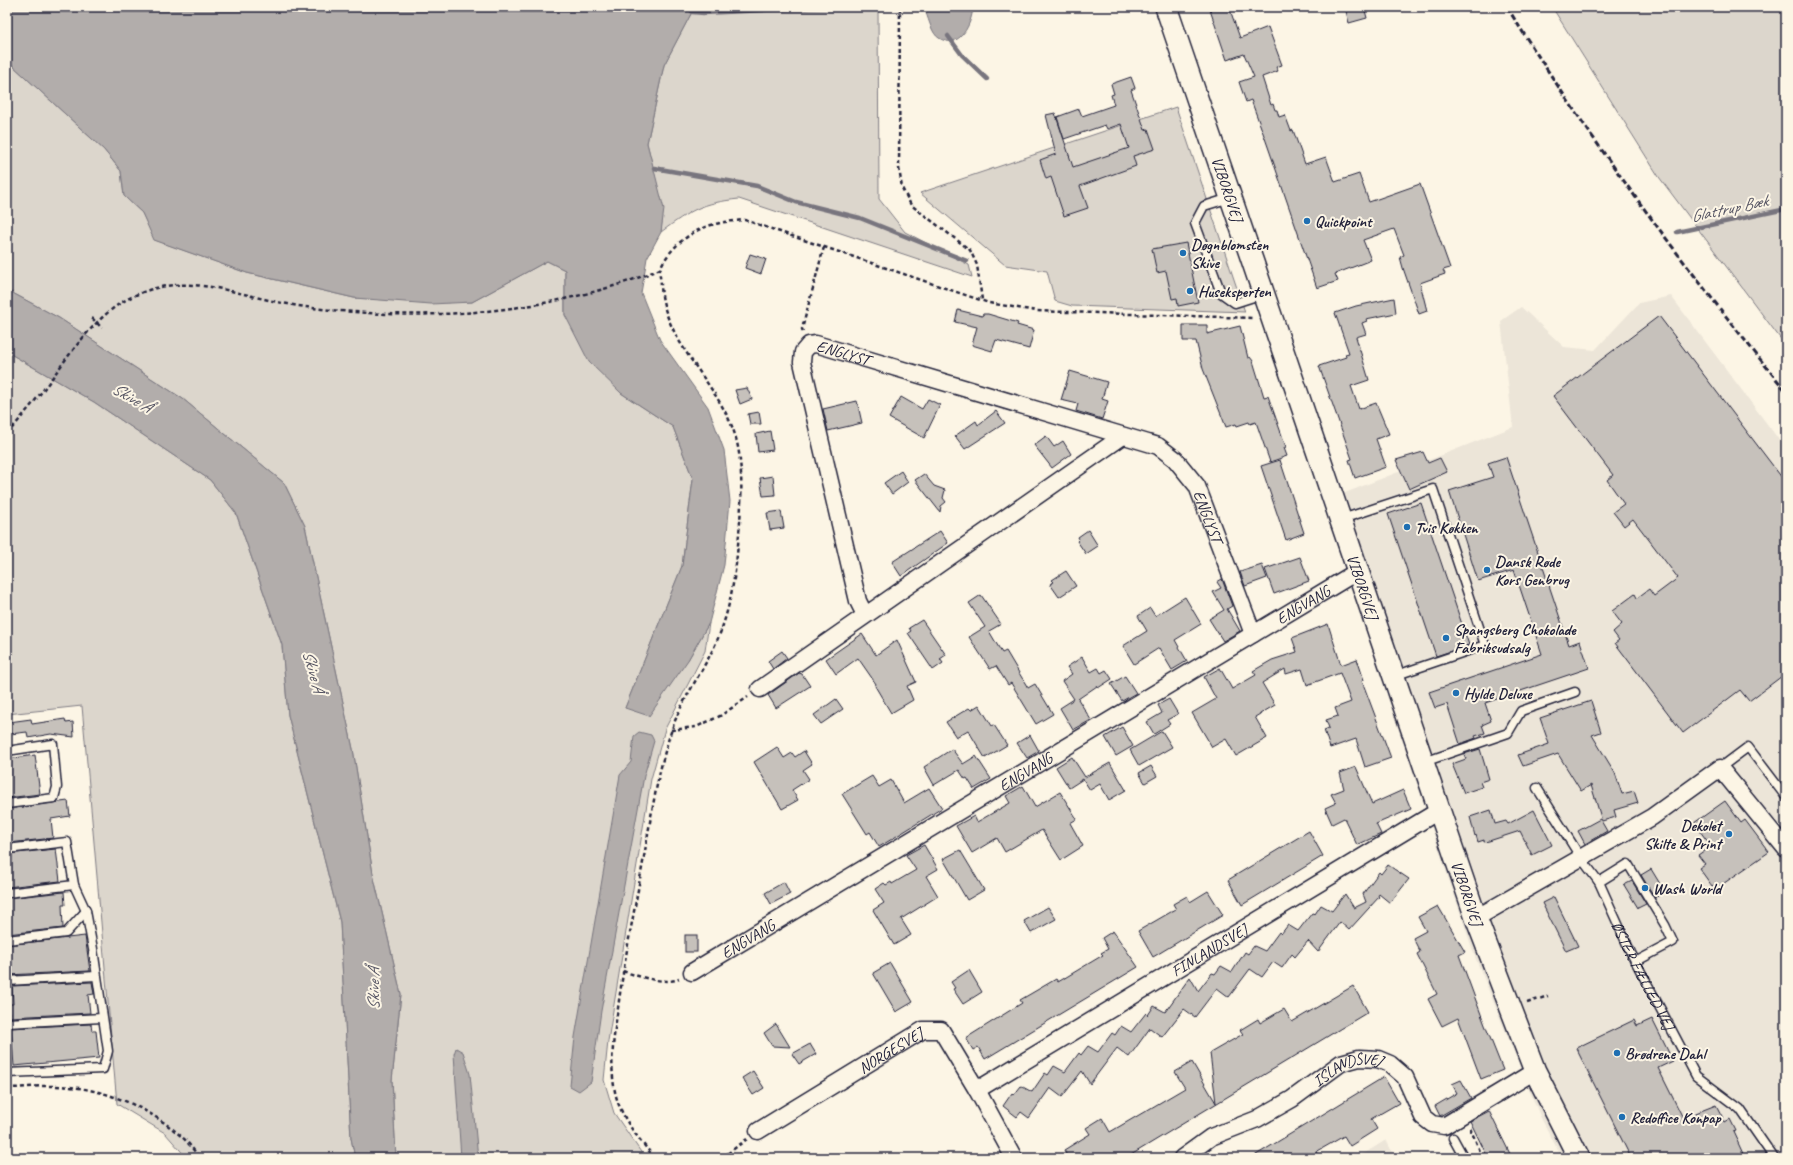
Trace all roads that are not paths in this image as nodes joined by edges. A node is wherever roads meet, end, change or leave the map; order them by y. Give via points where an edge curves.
1 (1166, 7) edge
2 (1231, 198) junction
3 (1264, 294) junction
4 (1123, 436) junction
5 (1342, 520) junction
6 (1358, 571) junction
7 (865, 615) junction
8 (1253, 634) junction
9 (1394, 676) junction
10 (760, 689) road end
11 (1575, 692) dead end
12 (7, 751) edge
13 (1424, 762) junction
14 (1720, 768) junction
15 (1537, 788) dead end
16 (1786, 797) edge
17 (7, 804) edge
18 (1440, 810) junction
19 (7, 849) edge
20 (1786, 849) edge
21 (1581, 858) junction
22 (1599, 882) junction
23 (74, 885) junction
24 (7, 893) edge
25 (86, 911) junction
26 (1476, 918) junction
27 (7, 940) edge
28 (1635, 962) junction
29 (692, 972) dead end
30 (96, 976) junction
31 (7, 981) edge
32 (102, 1018) junction
33 (7, 1023) edge
34 (1535, 1071) junction
35 (7, 1073) edge
36 (978, 1090) junction
37 (758, 1132) road end
38 (1453, 1138) dead end
39 (1014, 1158) edge
40 (1182, 1158) edge
41 (1464, 1158) edge
42 (1579, 1158) edge
43 (1774, 1158) edge

1 - 2 street, VIBORGVEJ
2 - 3 street, VIBORGVEJ
2 - 3 lane via 1204,206 1195,224 1221,293 1235,302
3 - 5 street, VIBORGVEJ
4 - 7 street
4 - 7 street, ENGLYST via 816,344 808,345 803,352 802,362 858,601
4 - 8 street, ENGLYST via 1158,446 1175,459 1197,486
5 - 6 street, VIBORGVEJ
5 - 9 lane via 1433,489 1485,645
6 - 8 street, ENGVANG
6 - 9 street, VIBORGVEJ
7 - 10 street
8 - 29 street, ENGVANG
9 - 13 street, VIBORGVEJ
11 - 13 lane via 1521,710 1508,732
12 - 17 lane via 53,744 57,787 54,798
13 - 18 street, VIBORGVEJ
14 - 16 lane via 1748,746
14 - 20 street
14 - 21 street via 1652,818
15 - 21 lane, ØSTER FÆLLED VEJ
18 - 26 street, VIBORGVEJ
18 - 36 street, FINLANDSVEJ
19 - 23 lane via 67,842
21 - 22 lane, ØSTER FÆLLED VEJ
21 - 26 street
22 - 28 lane, ØSTER FÆLLED VEJ
22 - 28 lane via 1628,864 1666,925 1673,942
23 - 24 lane
23 - 25 lane
25 - 27 lane via 66,933
25 - 30 lane
26 - 34 street, VIBORGVEJ
28 - 43 lane, ØSTER FÆLLED VEJ via 1696,1076 1740,1109
30 - 31 lane
30 - 32 lane
32 - 33 lane
32 - 35 lane via 108,1051 102,1069
34 - 40 street, ISLANDSVEJ via 1444,1126 1432,1124 1423,1117 1405,1077 1390,1064 1378,1058 1359,1058 1341,1063 1292,1099 1257,1119 1211,1137
34 - 42 street, VIBORGVEJ
36 - 37 street, NORGESVEJ via 941,1030 923,1030
36 - 39 street, NORGESVEJ
38 - 41 lane

